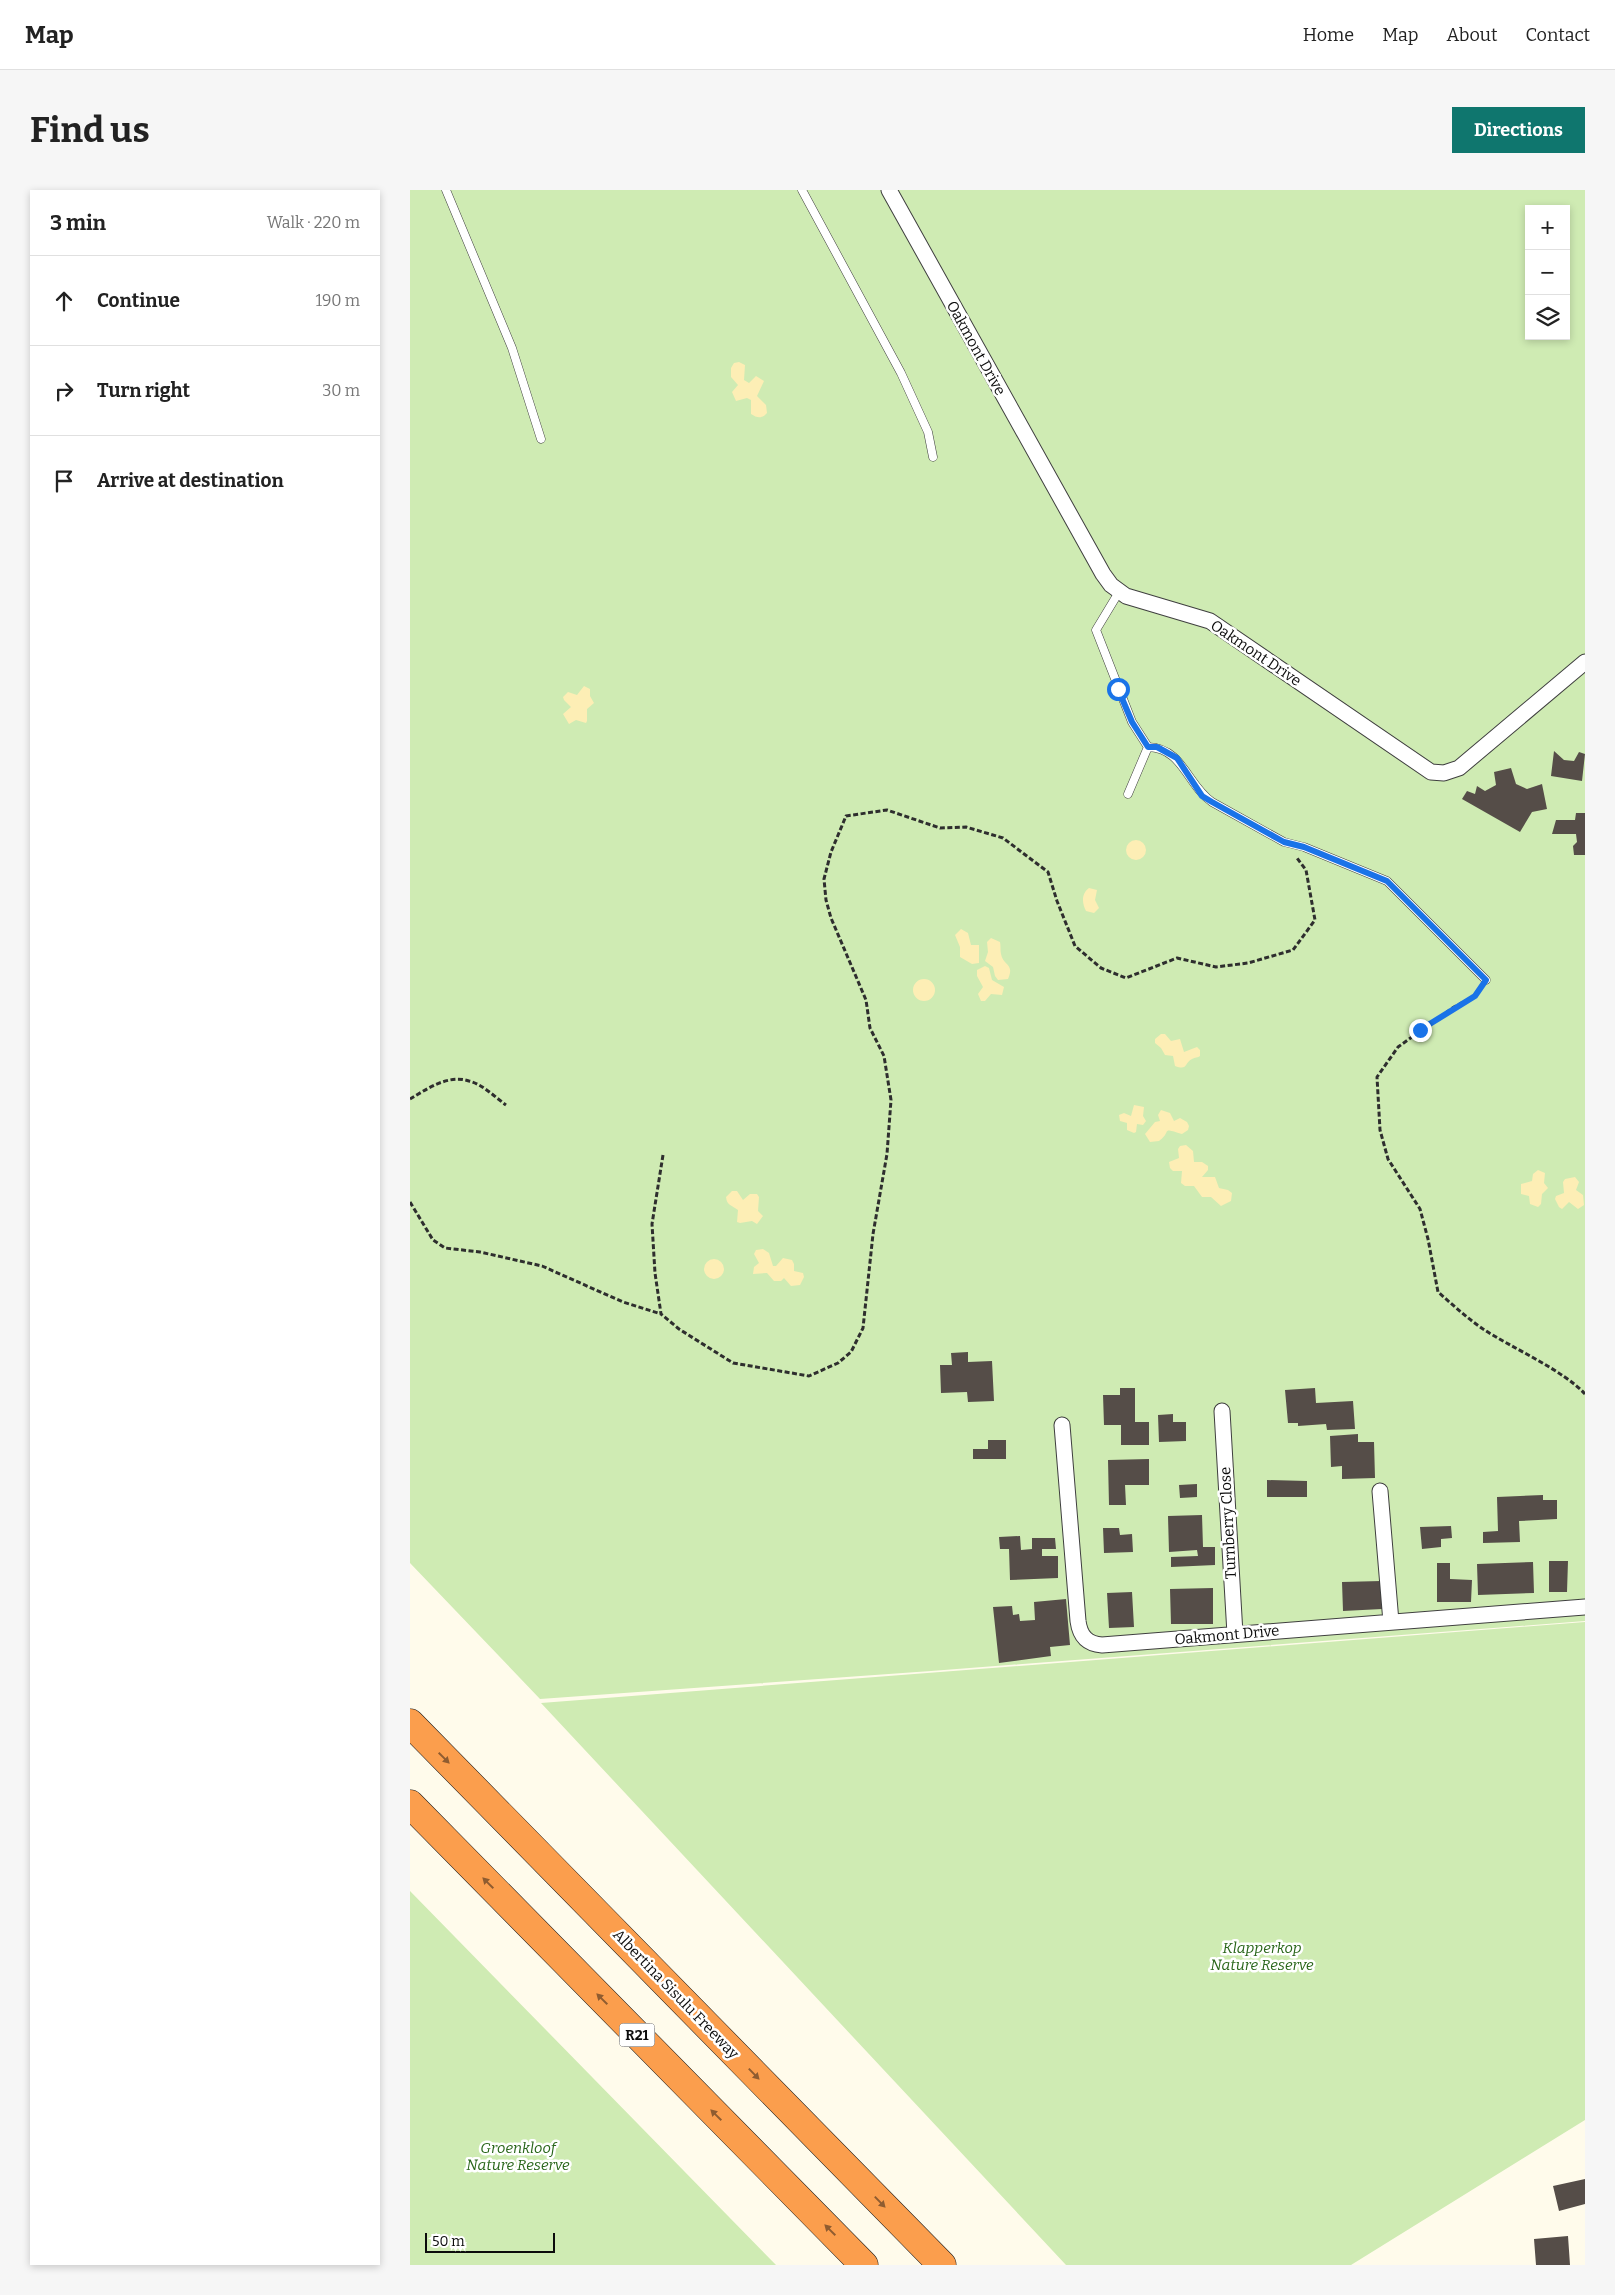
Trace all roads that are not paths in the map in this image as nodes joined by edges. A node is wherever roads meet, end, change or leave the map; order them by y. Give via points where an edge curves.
1 (446, 190) edge
2 (802, 190) edge
3 (889, 190) edge
4 (541, 439) dead end
5 (933, 457) dead end
6 (1119, 592) junction
7 (1585, 662) edge
8 (1148, 747) junction
9 (1128, 794) dead end
10 (1486, 980) road end
11 (1222, 1411) dead end
12 (1062, 1425) dead end
13 (1380, 1491) dead end
14 (1585, 1607) edge
15 (1390, 1622) junction
16 (1235, 1634) junction
17 (410, 1723) edge
18 (410, 1804) edge
19 (864, 2265) edge
20 (942, 2265) edge

1 - 4 lane via 512,348
2 - 5 lane via 900,373 928,432
3 - 6 street, Oakmont Drive via 1103,574
6 - 7 street, Oakmont Drive via 1210,620 1430,772 1444,773 1459,768
6 - 8 lane via 1098,625 1097,634 1132,722
8 - 9 lane
8 - 10 lane via 1157,747 1177,758 1202,796 1284,842 1387,881
11 - 16 street, Turnberry Close
12 - 16 street, Oakmont Drive via 1078,1621 1082,1635 1091,1643 1102,1645
13 - 15 street
14 - 15 street, Oakmont Drive
15 - 16 street, Oakmont Drive
17 -> 20 highway, Albertina Sisulu Freeway
19 -> 18 highway, R21

